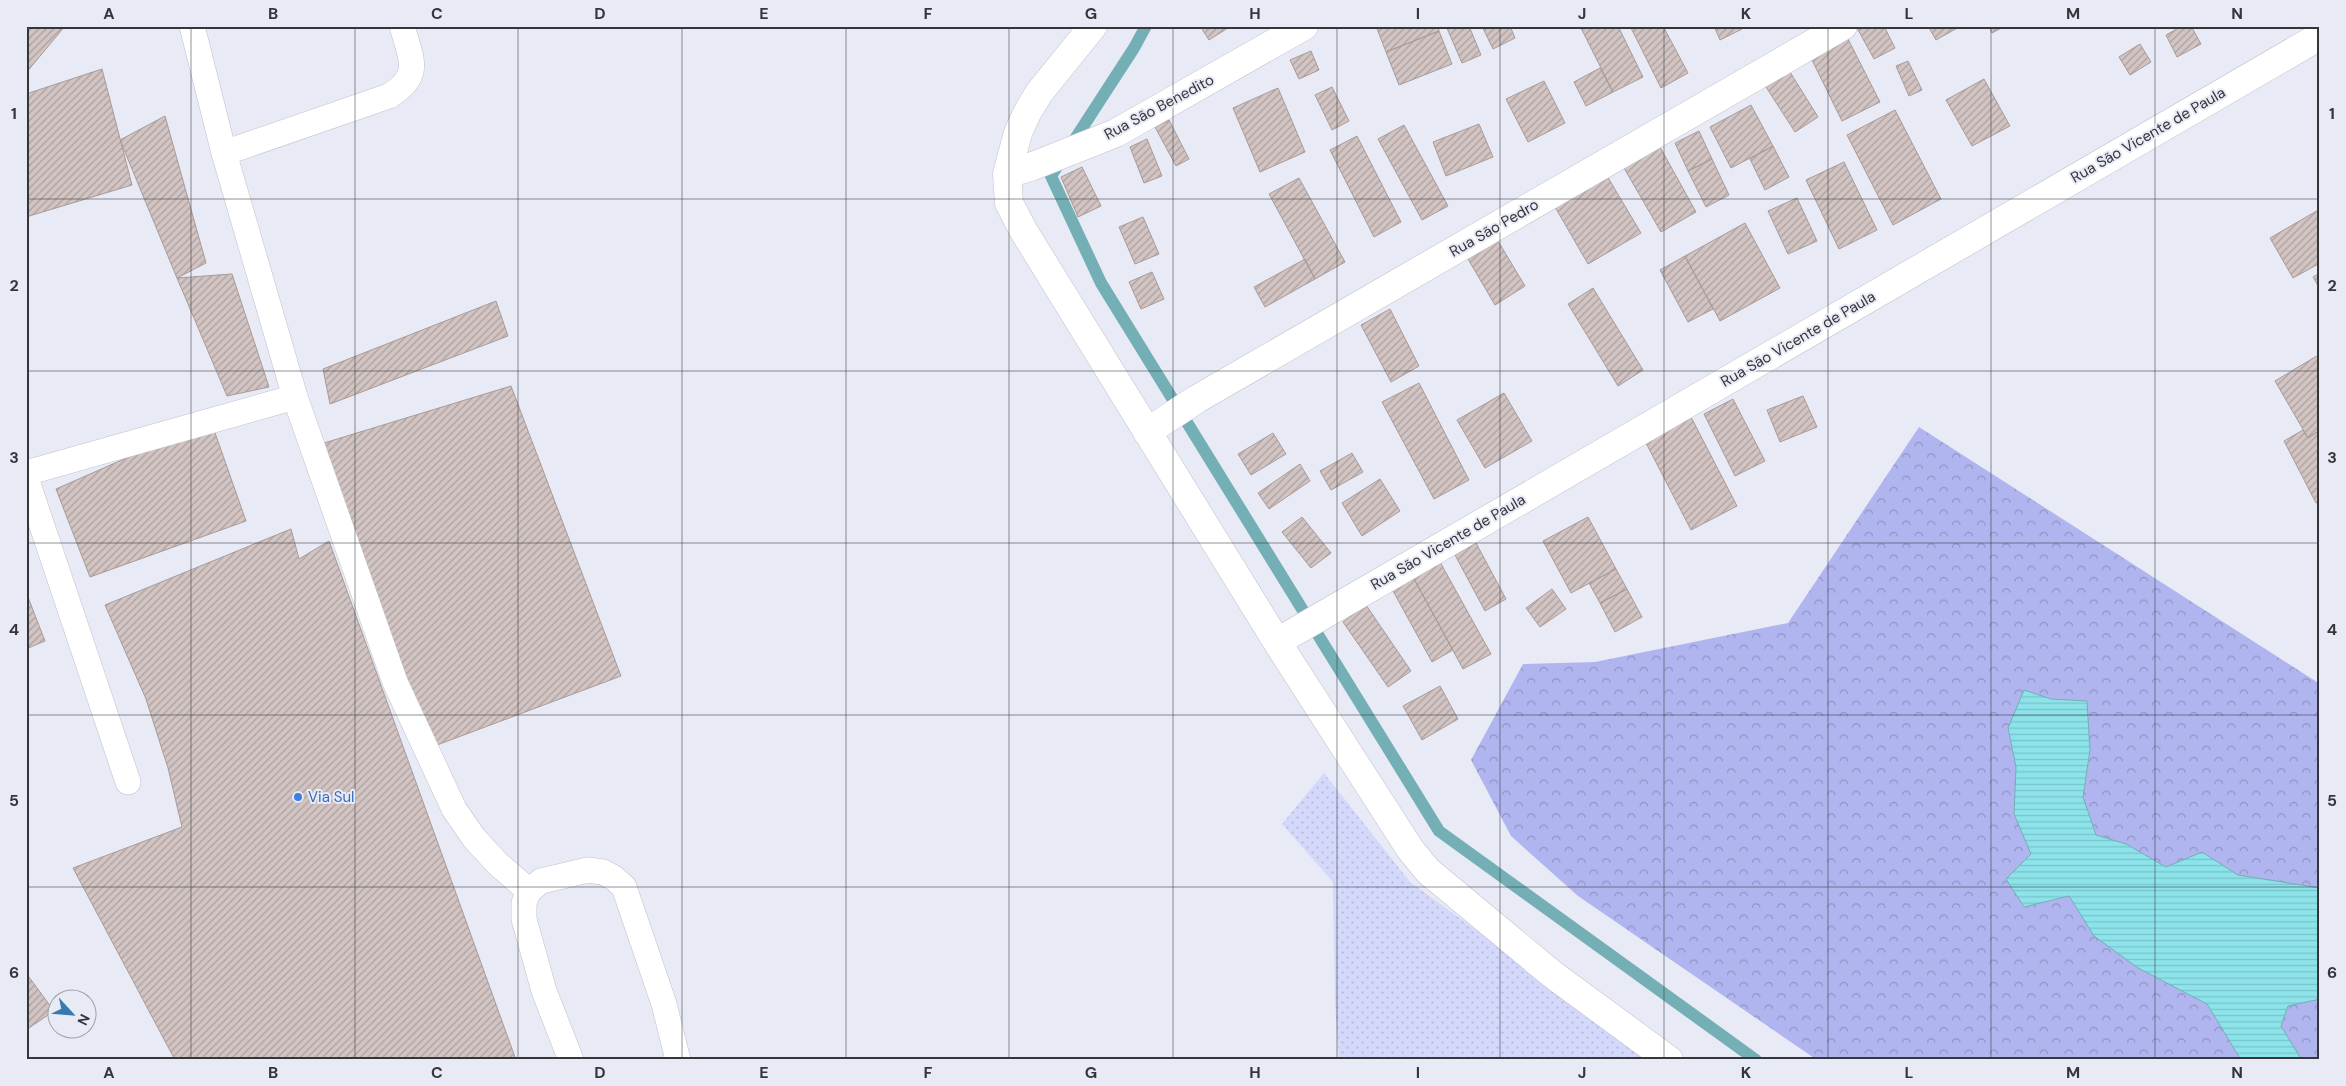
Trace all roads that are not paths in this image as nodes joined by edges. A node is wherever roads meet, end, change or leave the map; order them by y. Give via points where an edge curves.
1 (192, 26) edge
2 (402, 26) edge
3 (1093, 26) edge
4 (1304, 26) edge
5 (1843, 26) edge
6 (2317, 26) edge
7 (2320, 31) edge
8 (2320, 36) edge
9 (224, 153) junction
10 (1007, 174) junction
11 (294, 397) junction
12 (1157, 426) junction
13 (26, 474) edge
14 (26, 478) edge
15 (1285, 637) junction
16 (128, 782) dead end
17 (529, 891) junction
18 (571, 1060) edge
19 (678, 1060) edge
20 (1669, 1060) edge

1 - 9 lane
2 - 9 lane via 412,63 410,77 402,88 389,96
3 - 10 street via 1039,93 1027,113
4 - 10 street, Rua São Benedito via 1116,133
5 - 12 street, Rua São Pedro
6 - 7 street
8 - 15 street, Rua São Vicente de Paula
9 - 11 lane
10 - 12 street via 1009,203 1023,230
11 - 13 lane
11 - 17 lane via 396,682 454,809 480,844
12 - 15 street
14 - 16 lane
15 - 20 street via 1410,849 1428,872 1552,974
17 - 18 lane via 524,903 524,919 544,991
17 - 19 lane via 541,881 588,870 603,872 624,887 664,1004

